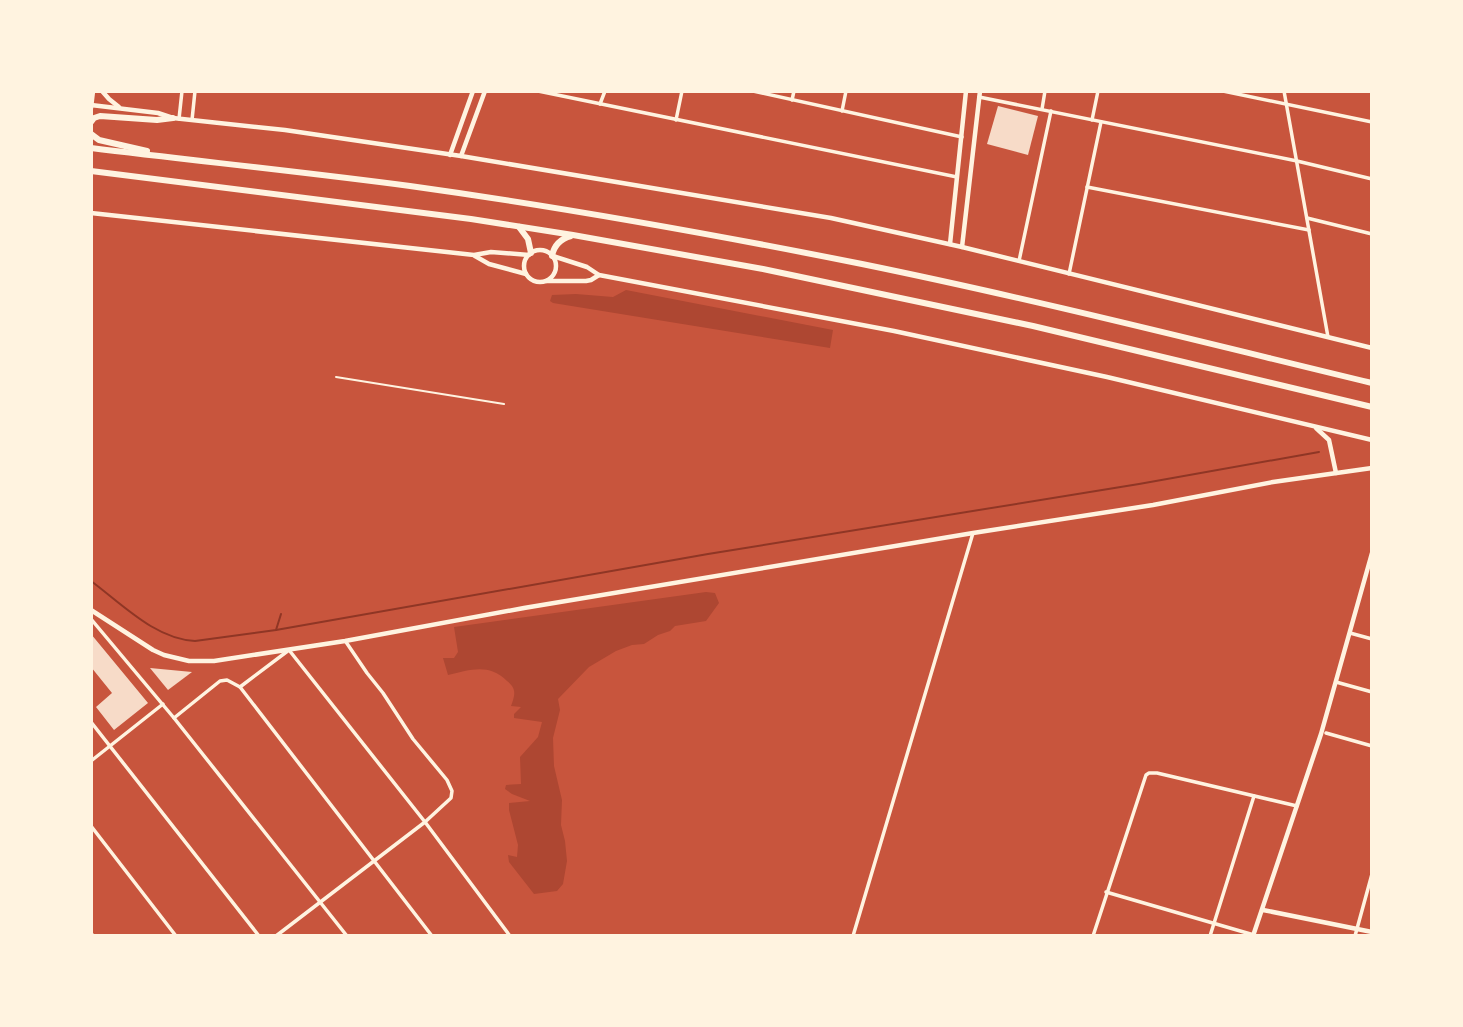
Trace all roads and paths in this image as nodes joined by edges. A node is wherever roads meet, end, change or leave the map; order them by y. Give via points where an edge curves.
1 (93, 91) edge
2 (102, 91) edge
3 (182, 91) edge
4 (195, 91) edge
5 (473, 91) edge
6 (485, 91) edge
7 (538, 91) edge
8 (605, 91) edge
9 (682, 91) edge
10 (753, 91) edge
11 (794, 91) edge
12 (846, 91) edge
13 (966, 91) edge
14 (1045, 91) edge
15 (1098, 91) edge
16 (1223, 91) edge
17 (1284, 91) edge
18 (551, 92) edge
19 (980, 94) edge
20 (792, 100) junction
21 (600, 104) junction
22 (1286, 104) junction
23 (91, 107) edge
24 (123, 108) junction
25 (1042, 109) junction
26 (842, 111) junction
27 (1051, 111) junction
28 (176, 119) junction
29 (192, 120) junction
30 (676, 120) junction
31 (1092, 120) junction
32 (91, 122) edge
33 (1101, 122) junction
34 (1372, 122) edge
35 (91, 134) edge
36 (962, 137) junction
37 (974, 139) junction
38 (91, 148) edge
39 (450, 155) junction
40 (461, 156) junction
41 (172, 158) junction
42 (1297, 162) junction
43 (91, 172) edge
44 (957, 177) junction
45 (1372, 179) edge
46 (1087, 187) junction
47 (91, 213) edge
48 (1307, 218) junction
49 (517, 226) junction
50 (1309, 230) junction
51 (1372, 234) edge
52 (573, 235) junction
53 (950, 244) junction
54 (961, 247) junction
55 (530, 254) junction
56 (474, 255) junction
57 (553, 256) junction
58 (1019, 261) junction
59 (1069, 274) junction
60 (527, 275) junction
61 (599, 275) junction
62 (545, 281) junction
63 (1328, 337) junction
64 (1372, 348) edge
65 (336, 377) dead end
66 (1372, 383) edge
67 (504, 404) dead end
68 (1372, 407) edge
69 (1313, 426) junction
70 (1372, 440) edge
71 (1372, 468) edge
72 (1336, 473) junction
73 (973, 533) junction
74 (1372, 552) edge
75 (91, 610) edge
76 (91, 618) edge
77 (1350, 633) junction
78 (1372, 639) edge
79 (345, 641) junction
80 (289, 650) junction
81 (1336, 682) junction
82 (240, 687) junction
83 (1372, 691) edge
84 (163, 704) junction
85 (174, 718) junction
86 (91, 722) edge
87 (1326, 733) dead end
88 (110, 746) junction
89 (1372, 746) edge
90 (91, 761) edge
91 (1254, 796) junction
92 (1297, 806) junction
93 (425, 822) junction
94 (91, 826) edge
95 (374, 860) junction
96 (1372, 874) edge
97 (1106, 892) junction
98 (321, 903) junction
99 (1263, 911) junction
100 (1214, 924) junction
101 (1357, 929) junction
102 (1372, 932) edge
103 (176, 936) edge
104 (259, 936) edge
105 (276, 936) edge
106 (347, 936) edge
107 (432, 936) edge
108 (510, 936) edge
109 (853, 936) edge
110 (1093, 936) edge
111 (1210, 936) edge
112 (1254, 936) edge
113 (1355, 936) edge

1 - 23 street
2 - 24 street
3 - 28 street
4 - 29 street
5 - 39 street
6 - 40 street
7 - 18 street
8 - 21 street
9 - 30 street
10 - 20 street
11 - 20 street
12 - 26 street
13 - 36 street
14 - 25 street
15 - 31 street
16 - 22 street
17 - 22 street
18 - 21 street
19 - 25 street
19 - 37 street
20 - 26 street
21 - 30 street
22 - 34 street
22 - 42 street
23 - 24 street
24 - 28 street
25 - 27 street
26 - 36 street
27 - 31 street
27 - 58 street
28 - 29 street
28 - 32 highway via 100,116
29 - 39 street
30 - 44 street
31 - 33 street
33 - 42 street
33 - 46 street
35 - 41 highway
36 - 37 street
36 - 44 street
37 - 54 street
38 - 41 highway
39 - 40 street
40 - 53 street via 831,218
41 - 66 highway via 555,208 860,264
42 - 45 street
42 - 48 street
43 - 49 highway
44 - 53 street
46 - 50 street
46 - 59 street
47 - 56 street
48 - 50 street
48 - 51 street
49 - 52 highway
49 - 55 highway via 528,239
50 - 63 street
52 - 57 highway via 558,242
52 - 68 highway via 763,269 1033,326
53 - 54 street
54 - 58 street
55 - 56 street
55 - 57 street via 540,250
55 - 60 street
56 - 60 street
57 - 61 street
57 - 62 street via 555,272
58 - 59 street
59 - 63 street
60 - 62 street
61 - 62 street via 586,281
61 - 69 street via 894,331
63 - 64 street
65 - 67 lane
69 - 70 street
69 - 72 street via 1329,440
71 - 72 street
72 - 73 street
73 - 79 street
73 - 109 street
74 - 77 street
75 - 80 street via 153,650 176,659 214,662
76 - 84 street
77 - 78 street
77 - 81 street
79 - 80 street
79 - 93 street via 413,739 447,779 452,798
80 - 82 street
80 - 93 street
81 - 83 street
81 - 92 street
82 - 85 street via 220,681
82 - 95 street
84 - 85 street
84 - 88 street
85 - 98 street
86 - 88 street
87 - 89 street
88 - 90 street
88 - 104 street
91 - 92 street
91 - 97 street via 1149,773
91 - 100 street
92 - 99 street
93 - 95 street
93 - 108 street
94 - 103 street
95 - 98 street
95 - 107 street
96 - 101 street
97 - 100 street
97 - 110 street
98 - 105 street
98 - 106 street
99 - 101 street
99 - 112 street
100 - 111 street
100 - 112 street
101 - 102 street
101 - 113 street

